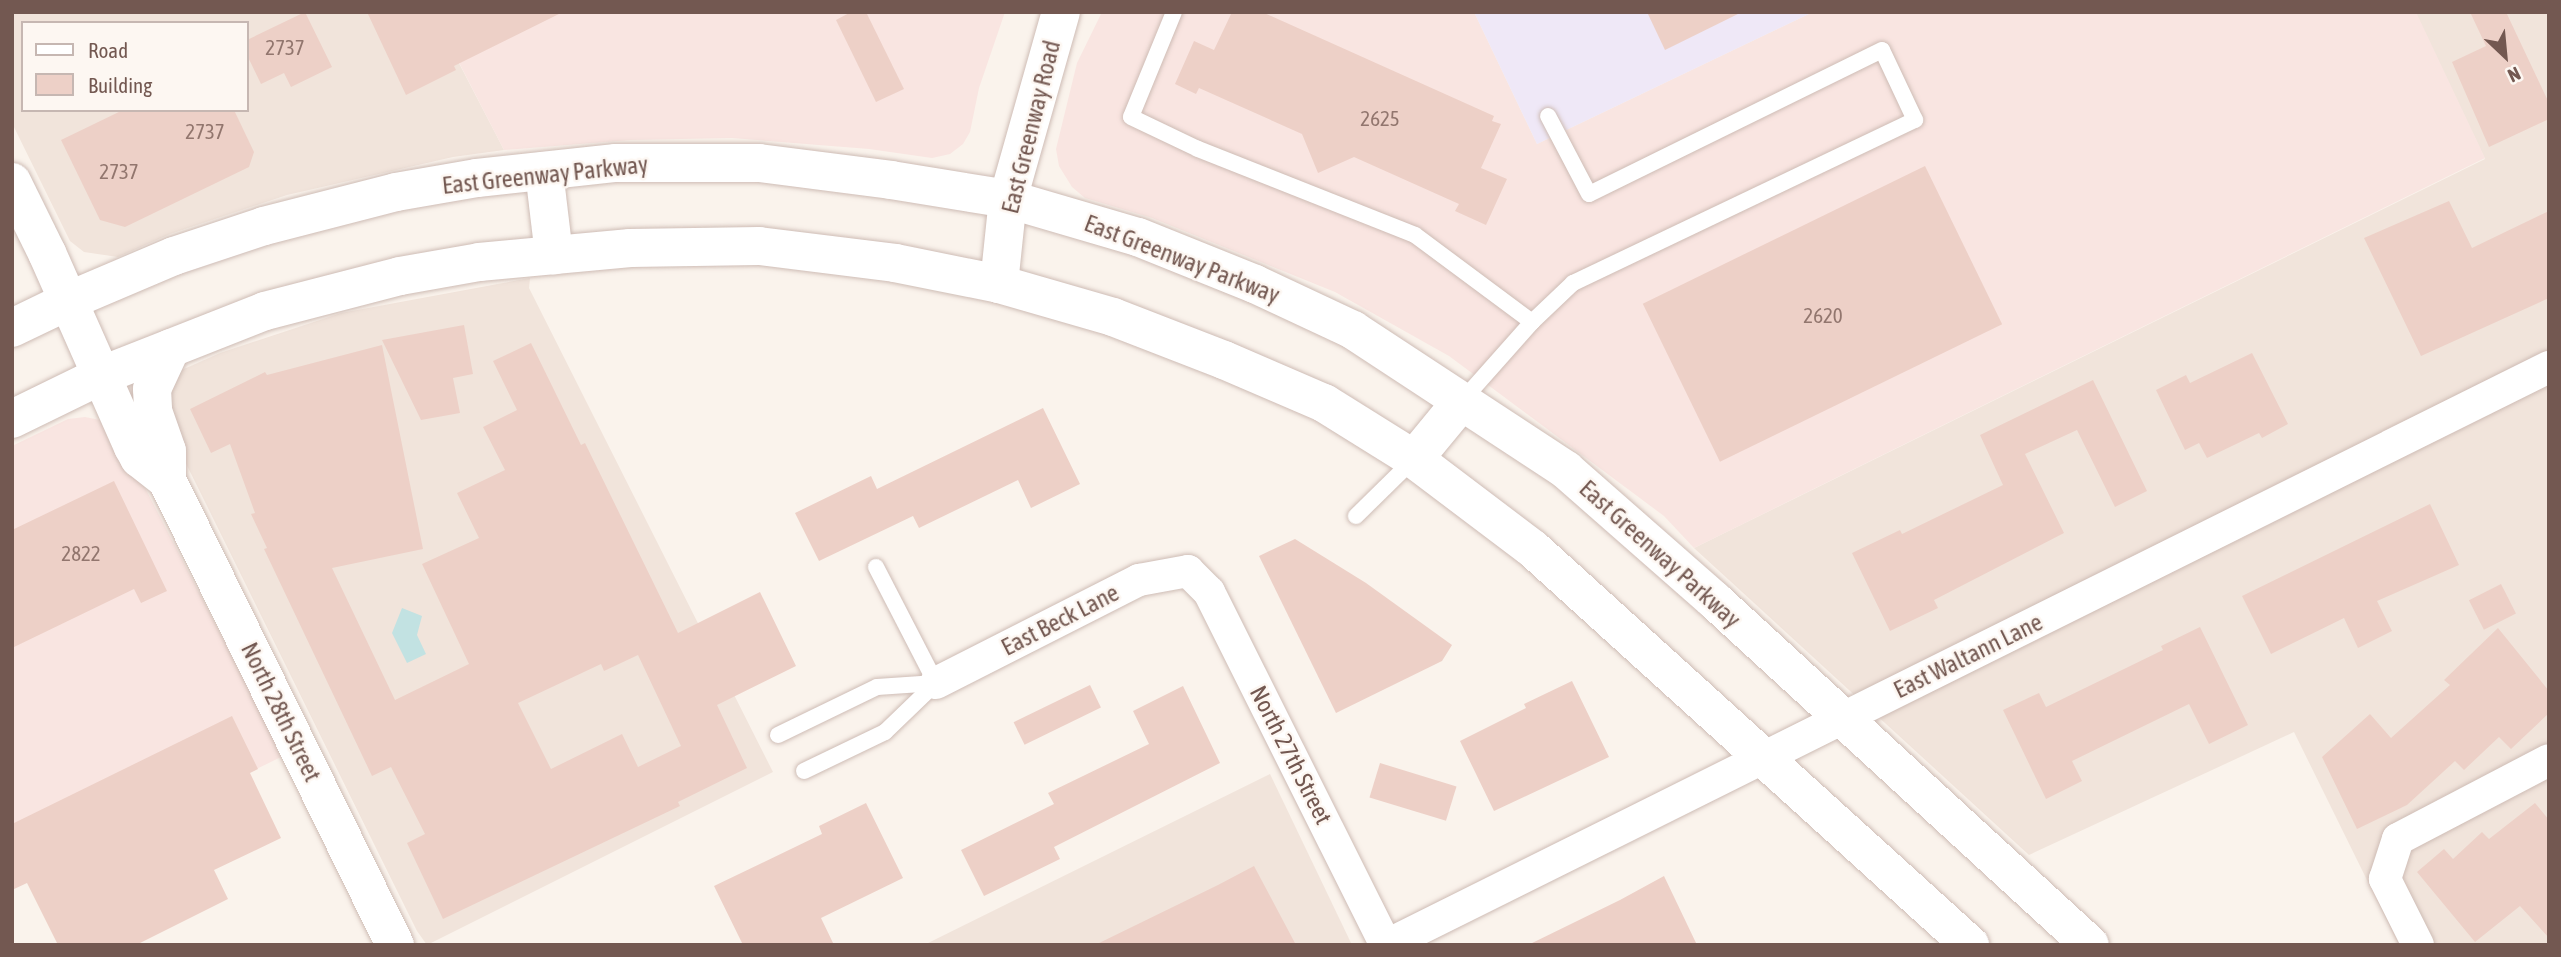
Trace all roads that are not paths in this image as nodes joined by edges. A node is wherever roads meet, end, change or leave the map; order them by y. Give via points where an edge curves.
1 (1061, 12) edge
2 (1174, 12) edge
3 (1548, 116) dead end
4 (544, 171) junction
5 (12, 183) edge
6 (1008, 199) junction
7 (554, 255) junction
8 (999, 284) junction
9 (68, 301) junction
10 (1532, 322) junction
11 (12, 328) edge
12 (172, 348) junction
13 (2549, 367) edge
14 (100, 376) junction
15 (1461, 402) junction
16 (12, 419) edge
17 (1414, 459) junction
18 (167, 480) junction
19 (1356, 516) dead end
20 (876, 567) dead end
21 (1188, 571) joint
22 (936, 683) junction
23 (1843, 719) junction
24 (778, 735) dead end
25 (1761, 758) junction
26 (2549, 760) edge
27 (804, 771) dead end
28 (395, 945) edge
29 (1387, 945) edge
30 (1970, 945) edge
31 (2090, 945) edge
32 (2418, 945) edge

1 - 6 main road, East Greenway Road
2 - 10 lane via 1132,117 1198,149 1415,235
3 - 10 lane via 1589,194 1882,50 1915,120 1573,283
4 - 6 main road, East Greenway Parkway via 616,163 760,163
4 - 7 main road
4 - 9 main road, East Greenway Parkway via 396,191 264,226 174,256
5 - 9 main road, North 28th Street
6 - 8 main road, East Greenway Road
6 - 15 main road, East Greenway Parkway via 1138,237 1255,284 1353,330
7 - 8 main road via 630,248 759,246 895,263
7 - 12 main road via 400,276 265,311
8 - 17 main road via 1113,317 1224,360 1324,403
9 - 11 main road
9 - 14 main road, North 28th Street
10 - 15 lane
12 - 14 main road
12 - 18 main road, North 28th Street via 152,388 153,411 167,451
13 - 23 street, East Waltann Lane
14 - 16 main road
14 - 18 main road, North 28th Street via 139,458
15 - 17 main road
15 - 23 main road, East Greenway Parkway via 1566,470
17 - 19 lane
17 - 25 main road via 1533,549
18 - 28 main road, North 28th Street
20 - 22 lane
21 - 22 street, East Beck Lane via 1139,580
21 - 29 street, North 27th Street via 1209,592
22 - 24 lane via 877,687
22 - 27 lane via 885,732
23 - 25 street, East Waltann Lane
23 - 31 main road, East Greenway Parkway
25 - 29 street, East Waltann Lane
25 - 30 main road
26 - 32 street via 2398,839 2385,879

